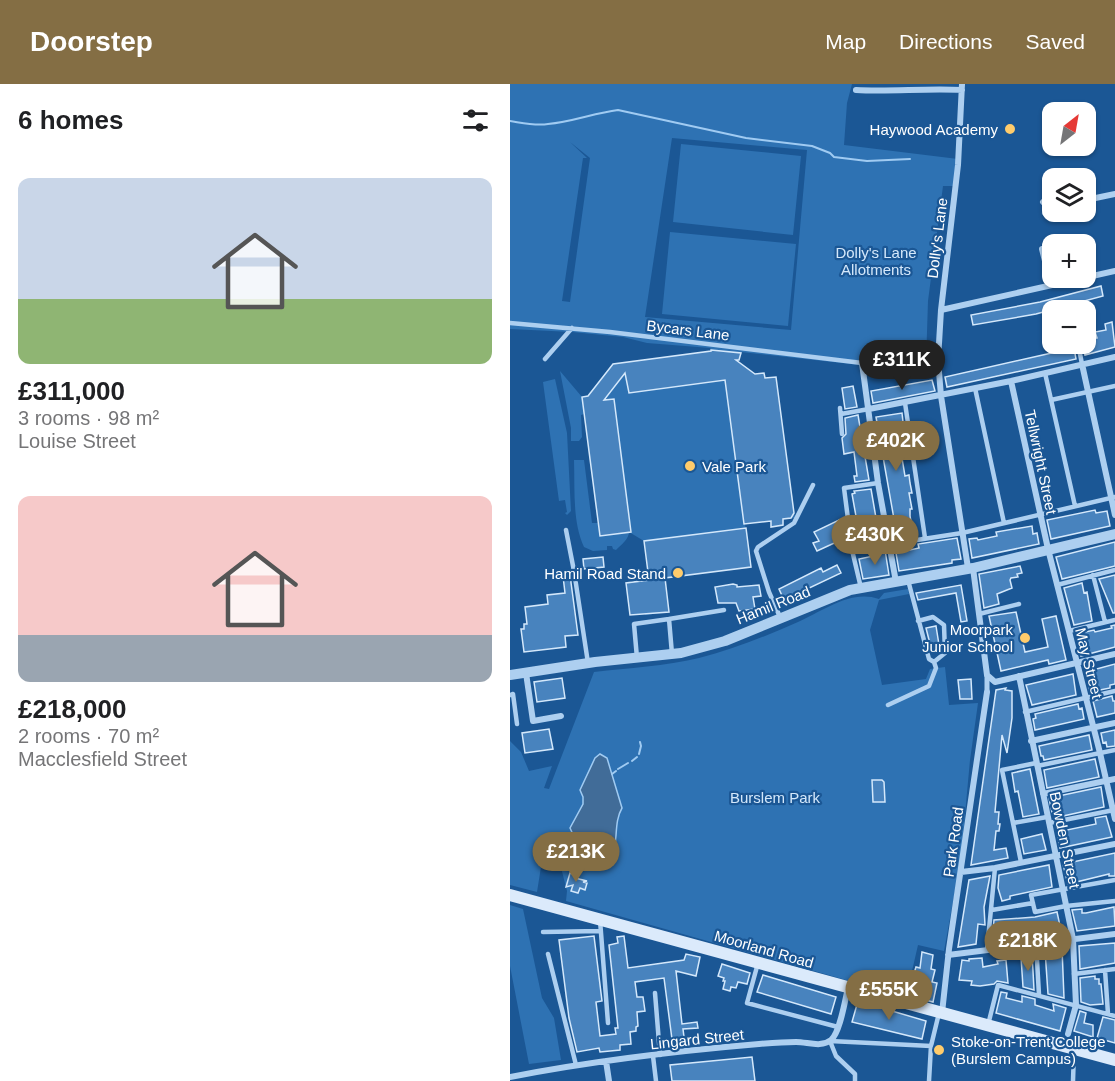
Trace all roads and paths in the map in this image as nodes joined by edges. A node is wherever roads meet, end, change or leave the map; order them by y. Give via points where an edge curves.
1 (962, 87) edge
2 (856, 90) dead end
3 (1115, 194) edge
4 (1096, 198) edge
5 (1115, 272) edge
6 (1096, 276) edge
7 (1042, 287) edge
8 (941, 310) junction
9 (510, 323) edge
10 (572, 328) junction
11 (1080, 354) edge
12 (1115, 357) edge
13 (545, 359) dead end
14 (938, 360) junction
15 (862, 363) junction
16 (1082, 364) junction
17 (1045, 373) junction
18 (1011, 381) junction
19 (1115, 386) edge
20 (975, 388) junction
21 (1087, 393) junction
22 (940, 396) junction
23 (1051, 400) junction
24 (905, 403) junction
25 (869, 409) junction
26 (842, 434) dead end
27 (878, 483) junction
28 (813, 485) dead end
29 (1113, 498) edge
30 (1075, 506) junction
31 (1115, 515) edge
32 (1040, 516) junction
33 (1004, 523) junction
34 (566, 530) dead end
35 (962, 533) junction
36 (1115, 534) edge
37 (925, 537) junction
38 (889, 544) junction
39 (1048, 549) junction
40 (852, 550) junction
41 (970, 568) junction
42 (1115, 570) edge
43 (1094, 575) junction
44 (908, 579) junction
45 (896, 582) junction
46 (1057, 585) junction
47 (861, 588) junction
48 (1019, 604) dead end
49 (724, 610) dead end
50 (979, 614) junction
51 (669, 619) junction
52 (781, 619) junction
53 (1115, 620) edge
54 (918, 621) junction
55 (1105, 622) junction
56 (1069, 631) junction
57 (672, 654) junction
58 (1115, 654) edge
59 (637, 658) junction
60 (934, 662) junction
61 (1077, 662) junction
62 (588, 663) junction
63 (526, 673) junction
64 (510, 675) edge
65 (987, 675) junction
66 (1018, 676) junction
67 (1115, 691) edge
68 (987, 692) joint
69 (510, 694) edge
70 (1086, 697) junction
71 (888, 705) dead end
72 (1025, 711) junction
73 (561, 716) dead end
74 (1115, 723) edge
75 (517, 724) dead end
76 (1094, 728) junction
77 (1031, 741) junction
78 (1115, 750) edge
79 (1100, 753) junction
80 (1037, 765) junction
81 (1115, 779) edge
82 (1106, 780) junction
83 (1043, 794) junction
84 (1114, 810) edge
85 (1115, 819) edge
86 (1048, 820) junction
87 (1013, 823) junction
88 (1115, 844) edge
89 (1055, 855) junction
90 (1021, 862) junction
91 (995, 868) junction
92 (961, 872) junction
93 (1115, 880) edge
94 (1063, 889) junction
95 (510, 895) edge
96 (1115, 901) edge
97 (1033, 903) junction
98 (1066, 906) junction
99 (992, 910) junction
100 (600, 926) junction
101 (543, 932) dead end
102 (1115, 934) edge
103 (1073, 939) junction
104 (1036, 943) junction
105 (987, 951) junction
106 (548, 954) dead end
107 (948, 955) junction
108 (758, 963) junction
109 (1115, 969) edge
110 (1106, 970) junction
111 (1074, 974) junction
112 (848, 988) junction
113 (655, 993) dead end
114 (1038, 995) junction
115 (1076, 1005) junction
116 (940, 1012) junction
117 (1108, 1014) junction
118 (1115, 1016) edge
119 (608, 1023) dead end
120 (988, 1025) junction
121 (838, 1027) junction
122 (830, 1041) junction
123 (1069, 1042) junction
124 (931, 1046) junction
125 (656, 1056) junction
126 (1115, 1059) edge
127 (606, 1061) junction
128 (576, 1065) junction
129 (510, 1077) edge
130 (609, 1081) edge
131 (656, 1081) edge
132 (855, 1081) edge
133 (929, 1081) edge
134 (1073, 1081) edge

1 - 2 street
1 - 8 street, Dolly's Lane via 958,165
3 - 4 street
5 - 6 street
7 - 8 street
8 - 14 street, Dolly's Lane
9 - 10 lane, Bycars Lane
10 - 13 lane
10 - 15 lane, Bycars Lane
11 - 16 lane
12 - 16 street
14 - 15 lane, Bycars Lane
14 - 22 street, Dolly's Lane
15 - 25 street
16 - 17 street
16 - 21 street
17 - 18 street
17 - 23 lane
18 - 20 street
18 - 32 street, Tellwright Street
19 - 21 lane
20 - 22 street
20 - 33 lane
21 - 23 lane
21 - 29 street
22 - 24 street
22 - 35 street, Dolly's Lane
23 - 30 lane
24 - 25 street
24 - 37 lane
25 - 26 lane via 840,411
25 - 27 street
27 - 38 street
27 - 40 lane via 844,488
28 - 52 lane via 795,523 756,551
29 - 30 lane
29 - 31 street
30 - 32 lane
32 - 33 lane
32 - 39 street, Tellwright Street
33 - 35 lane
34 - 62 lane
35 - 37 lane
35 - 41 street, Park Road
36 - 39 street, Hamil Road
37 - 38 lane
38 - 40 lane
38 - 45 street
39 - 41 street, Hamil Road
39 - 46 street, May Street
40 - 47 lane
41 - 44 street, Hamil Road
41 - 50 street, Park Road
42 - 43 lane
43 - 46 lane
43 - 55 lane
44 - 45 street, Hamil Road
44 - 54 lane
45 - 47 street, Hamil Road
46 - 56 street, May Street
47 - 52 street, Hamil Road
48 - 50 lane
49 - 51 lane
50 - 65 street, Park Road
51 - 57 lane
51 - 59 lane via 634,624
52 - 57 street, Hamil Road via 725,641
53 - 55 lane
54 - 60 lane via 929,659
54 - 60 lane via 933,617 944,625 945,653
55 - 56 lane
56 - 61 street, May Street
57 - 59 street, Hamil Road
58 - 61 street
59 - 62 street, Hamil Road
60 - 71 lane via 936,669 929,686
61 - 66 street
61 - 70 street, May Street
62 - 63 street, Hamil Road
63 - 64 street, Hamil Road
63 - 73 street via 533,721
65 - 66 street via 994,682
65 - 68 street, Park Road
66 - 72 street, Bowden Street
67 - 70 lane
68 - 92 street, Park Road
69 - 75 lane
70 - 72 lane
70 - 76 street, May Street
72 - 77 street, Bowden Street
74 - 76 street
76 - 77 street
76 - 79 street, May Street
77 - 80 street, Bowden Street
78 - 79 lane
79 - 80 lane
79 - 82 street, May Street
80 - 83 street, Bowden Street
80 - 87 lane via 1002,770
81 - 82 street
82 - 83 street
82 - 84 street, May Street
83 - 86 street, Bowden Street
84 - 85 street, May Street
84 - 86 lane
86 - 87 lane
86 - 89 street, Bowden Street
87 - 90 lane
88 - 89 street
89 - 90 street
89 - 94 street, Bowden Street
90 - 91 street
91 - 92 street
91 - 99 lane
92 - 107 street, Park Road
93 - 94 lane
94 - 97 lane via 1031,895
94 - 98 street, Bowden Street
95 - 100 main road, Moorland Road
96 - 98 lane
97 - 98 lane via 1035,912
97 - 99 lane
98 - 103 street, Bowden Street
99 - 105 lane
100 - 101 lane
100 - 108 main road, Moorland Road
100 - 119 lane
102 - 103 street
103 - 104 street
103 - 111 street, Bowden Street
104 - 105 street
104 - 114 lane
105 - 107 street
106 - 128 lane
107 - 116 street, Park Road
108 - 112 main road, Moorland Road
108 - 121 lane via 747,1003
109 - 110 lane
110 - 111 lane
110 - 117 lane
111 - 115 street, Bowden Street
112 - 116 main road, Moorland Road
112 - 121 street
113 - 125 lane
114 - 115 lane
114 - 120 lane via 998,985
115 - 117 lane
115 - 123 street, Bowden Street
116 - 120 main road, Moorland Road
116 - 124 lane
117 - 118 lane
120 - 123 main road, Moorland Road
121 - 122 street
122 - 124 lane
122 - 125 street, Lingard Street via 758,1044
122 - 132 lane via 836,1056 855,1074
123 - 126 main road, Moorland Road
123 - 134 lane
124 - 133 lane
125 - 127 street, Lingard Street
125 - 131 lane
127 - 128 street, Lingard Street
127 - 130 street
128 - 129 street, Lingard Street

